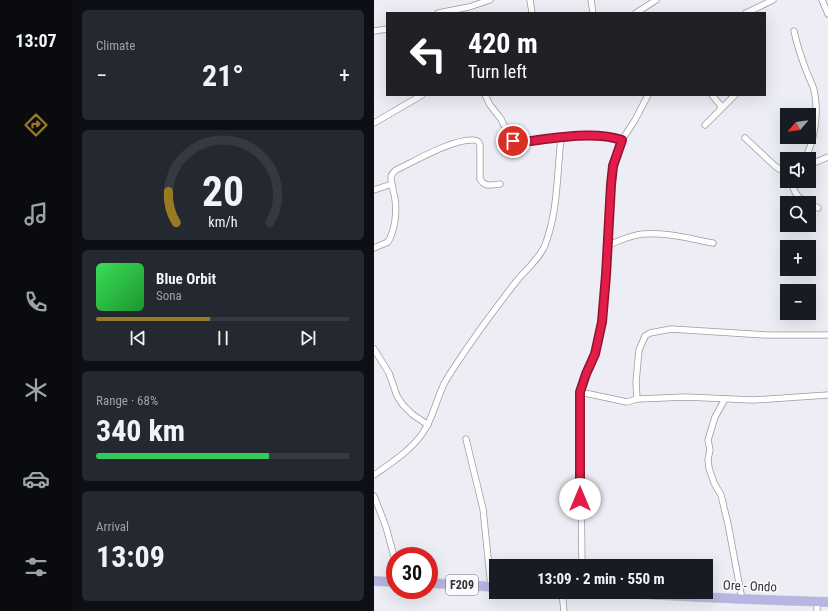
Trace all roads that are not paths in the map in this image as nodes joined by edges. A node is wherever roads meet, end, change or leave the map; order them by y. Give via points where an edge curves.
1 (490, 0) edge
2 (530, 0) edge
3 (591, 0) edge
4 (656, 0) edge
5 (773, 0) edge
6 (822, 0) edge
7 (443, 12) edge
8 (532, 12) edge
9 (593, 12) edge
10 (638, 12) edge
11 (748, 12) edge
12 (828, 14) edge
13 (386, 28) edge
14 (374, 31) edge
15 (794, 31) dead end
16 (420, 96) edge
17 (486, 96) edge
18 (647, 96) edge
19 (713, 96) edge
20 (734, 96) edge
21 (720, 109) junction
22 (374, 123) edge
23 (705, 125) dead end
24 (561, 138) junction
25 (745, 138) dead end
26 (622, 140) junction
27 (809, 152) edge
28 (828, 158) edge
29 (816, 162) edge
30 (780, 168) edge
31 (392, 184) junction
32 (500, 184) dead end
33 (374, 190) edge
34 (713, 243) dead end
35 (608, 245) junction
36 (374, 248) edge
37 (828, 335) edge
38 (374, 349) edge
39 (580, 392) junction
40 (828, 395) edge
41 (637, 399) junction
42 (725, 399) junction
43 (428, 425) junction
44 (466, 439) dead end
45 (374, 475) edge
46 (374, 496) edge
47 (391, 547) edge
48 (490, 559) edge
49 (582, 559) edge
50 (374, 581) edge
51 (386, 582) edge
52 (438, 584) edge
53 (489, 587) edge
54 (713, 598) edge
55 (563, 599) edge
56 (742, 599) junction
57 (828, 602) edge
58 (817, 606) edge
59 (564, 611) edge

1 - 7 street
2 - 8 street
3 - 9 street
4 - 10 street
5 - 11 street
6 - 12 street
13 - 14 street
15 - 27 street via 799,52 814,89 816,106
16 - 22 street
17 - 24 street via 513,141 517,143
18 - 26 street
19 - 21 street
20 - 21 street
21 - 23 street
24 - 26 street via 605,136
24 - 43 street via 556,195 545,246 486,319 451,372 444,383
25 - 30 street
26 - 35 street via 612,172
28 - 29 street
31 - 32 street via 391,174 396,170 446,146 475,139 480,145 482,183
31 - 33 street
31 - 36 street via 396,212 392,233 388,242
34 - 35 street via 643,234
35 - 39 street via 602,322 595,354
37 - 41 street via 766,335 671,329 650,333 645,336 640,350 636,382
38 - 43 street via 389,373 403,405
39 - 41 street via 627,402
39 - 49 street
40 - 42 street via 753,400
41 - 42 street
42 - 56 street via 715,417 708,440 708,459 714,484 721,495
43 - 45 street via 409,449
44 - 48 street via 483,509
46 - 47 street
50 - 51 main road
52 - 53 main road, F209
54 - 56 main road, Ore - Ondo
55 - 59 street
56 - 58 main road, Ore - Ondo
57 - 58 main road, Ore - Ondo

